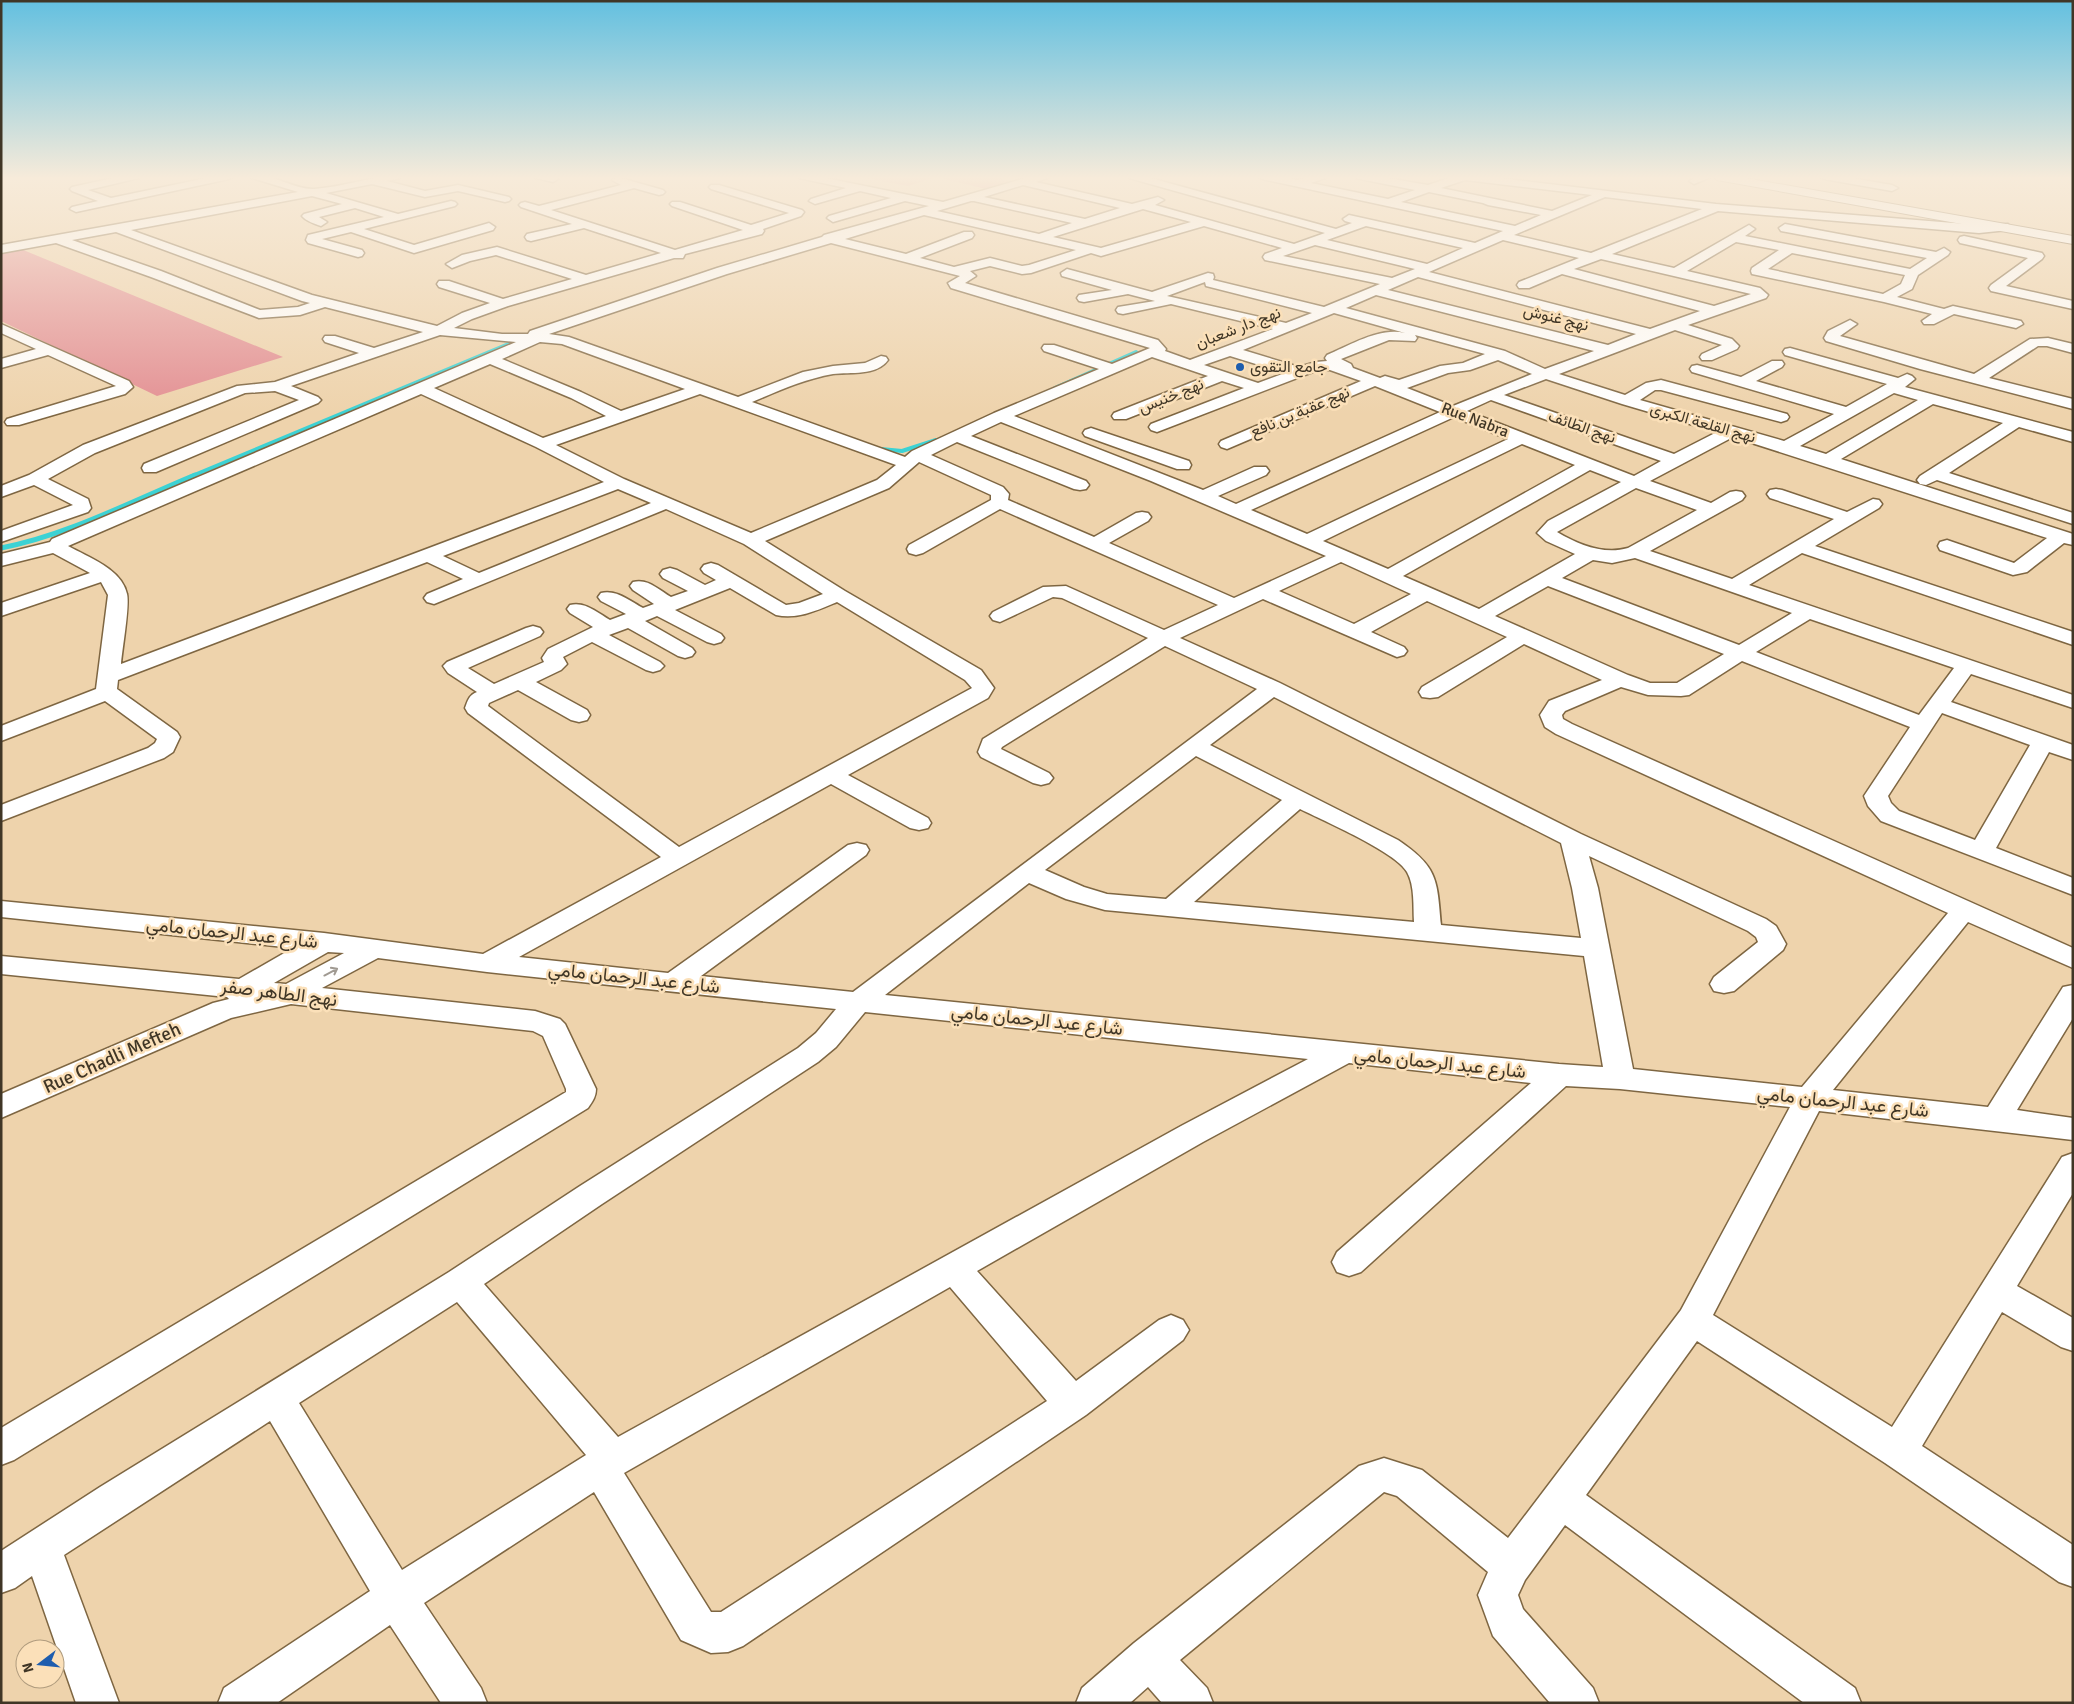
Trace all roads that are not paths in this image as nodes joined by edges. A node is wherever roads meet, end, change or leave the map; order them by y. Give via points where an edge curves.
1 (104, 256) edge
2 (190, 256) edge
3 (476, 256) edge
4 (511, 256) edge
5 (670, 256) edge
6 (680, 256) edge
7 (772, 256) edge
8 (899, 256) edge
9 (914, 256) edge
10 (1073, 256) edge
11 (1274, 256) edge
12 (1376, 256) edge
13 (1458, 256) edge
14 (1598, 256) joint
15 (1705, 256) edge
16 (1780, 256) edge
17 (1821, 256) edge
18 (1937, 256) edge
19 (2036, 256) edge
20 (908, 258) junction
21 (1838, 259) junction
22 (1442, 263) junction
23 (452, 264) dead end
24 (1823, 267) dead end
25 (625, 268) junction
26 (1459, 268) dead end
27 (956, 270) junction
28 (1561, 270) junction
29 (722, 271) junction
30 (1423, 271) junction
31 (1067, 273) dead end
32 (1675, 273) junction
33 (1912, 273) junction
34 (586, 279) junction
35 (1150, 281) dead end
36 (1394, 283) junction
37 (444, 284) dead end
38 (677, 286) junction
39 (1996, 288) junction
40 (1542, 290) dead end
41 (1130, 291) junction
42 (1376, 291) junction
43 (1176, 294) junction
44 (531, 295) junction
45 (1982, 297) dead end
46 (1084, 298) dead end
47 (1885, 298) junction
48 (556, 302) dead end
49 (324, 303) junction
50 (503, 303) junction
51 (2073, 305) edge
52 (571, 306) dead end
53 (1606, 308) dead end
54 (1124, 310) dead end
55 (1329, 310) junction
56 (1714, 310) junction
57 (594, 313) junction
58 (1943, 314) junction
59 (1924, 323) dead end
60 (1850, 324) dead end
61 (2016, 324) dead end
62 (1672, 326) junction
63 (1, 328) edge
64 (1288, 328) junction
65 (439, 331) junction
66 (1651, 334) junction
67 (531, 338) junction
68 (330, 339) dead end
69 (1423, 341) dead end
70 (1048, 348) dead end
71 (2073, 349) edge
72 (50, 350) junction
73 (1609, 350) junction
74 (1230, 351) junction
75 (1152, 352) junction
76 (1790, 352) dead end
77 (373, 353) junction
78 (1500, 354) junction
79 (1707, 356) dead end
80 (490, 359) junction
81 (881, 360) dead end
82 (1, 364) edge
83 (1777, 364) dead end
84 (1191, 365) junction
85 (1925, 366) junction
86 (1113, 368) junction
87 (1697, 369) dead end
88 (1299, 372) junction
89 (1545, 374) junction
90 (1222, 376) junction
91 (1977, 379) junction
92 (1374, 381) junction
93 (1742, 382) junction
94 (277, 386) junction
95 (1897, 386) junction
96 (421, 388) junction
97 (1257, 388) junction
98 (699, 389) junction
99 (1490, 395) junction
100 (1930, 399) junction
101 (1627, 401) junction
102 (2071, 402) edge
103 (737, 403) junction
104 (1020, 408) junction
105 (1454, 411) junction
106 (1849, 413) junction
107 (1000, 416) junction
108 (1120, 416) dead end
109 (620, 417) junction
110 (1780, 417) dead end
111 (1056, 420) dead end
112 (13, 422) dead end
113 (2016, 422) junction
114 (1831, 423) junction
115 (1157, 426) dead end
116 (1074, 427) dead end
117 (1731, 431) junction
118 (1872, 434) junction
119 (958, 437) junction
120 (2073, 437) edge
121 (1522, 438) junction
122 (542, 444) junction
123 (1227, 444) dead end
124 (1786, 447) junction
125 (912, 459) junction
126 (1674, 460) junction
127 (1828, 460) junction
128 (1183, 464) dead end
129 (1587, 465) junction
130 (150, 468) dead end
131 (1260, 471) dead end
132 (1935, 474) junction
133 (35, 479) junction
134 (1632, 482) junction
135 (618, 483) junction
136 (1080, 485) dead end
137 (1913, 488) junction
138 (1, 492) edge
139 (1776, 494) dead end
140 (1204, 496) junction
141 (1736, 496) dead end
142 (999, 502) junction
143 (666, 503) junction
144 (1873, 504) dead end
145 (1711, 509) junction
146 (1236, 510) junction
147 (1142, 517) dead end
148 (1848, 518) junction
149 (2073, 519) edge
150 (22, 531) junction
151 (1, 536) edge
152 (2067, 538) edge
153 (751, 540) junction
154 (1307, 540) junction
155 (1096, 543) junction
156 (1947, 546) dead end
157 (53, 547) junction
158 (1801, 547) junction
159 (916, 549) dead end
160 (1635, 552) junction
161 (1591, 553) junction
162 (427, 555) junction
163 (1340, 556) junction
164 (1, 560) edge
165 (712, 569) dead end
166 (670, 574) dead end
167 (103, 575) junction
168 (1387, 577) junction
169 (1548, 579) junction
170 (478, 580) junction
171 (732, 581) junction
172 (640, 586) dead end
173 (1733, 586) junction
174 (704, 592) junction
175 (1262, 592) junction
176 (1425, 594) junction
177 (838, 595) junction
178 (608, 597) dead end
179 (434, 598) dead end
180 (1234, 605) junction
181 (577, 609) dead end
182 (1, 610) edge
183 (1809, 611) junction
184 (1000, 616) dead end
185 (1480, 617) junction
186 (633, 619) junction
187 (533, 632) dead end
188 (1355, 632) junction
189 (1523, 636) junction
190 (714, 638) dead end
191 (1163, 638) junction
192 (2073, 639) edge
193 (1397, 651) dead end
194 (685, 652) dead end
195 (1741, 655) junction
196 (653, 666) dead end
197 (1966, 666) junction
198 (1620, 680) junction
199 (519, 681) junction
200 (108, 684) junction
201 (1272, 688) junction
202 (1430, 692) dead end
203 (493, 693) junction
204 (2073, 702) edge
205 (1930, 714) junction
206 (579, 715) dead end
207 (1, 734) edge
208 (2043, 743) junction
209 (1196, 747) junction
210 (2073, 753) edge
211 (831, 775) junction
212 (1041, 778) dead end
213 (1298, 799) junction
214 (1, 814) edge
215 (919, 823) dead end
216 (1572, 839) junction
217 (857, 850) dead end
218 (1981, 852) junction
219 (678, 858) junction
220 (1027, 872) junction
221 (2073, 887) edge
222 (1172, 907) junction
223 (1, 909) edge
224 (1965, 909) junction
225 (1428, 932) junction
226 (324, 942) junction
227 (375, 948) junction
228 (1595, 948) junction
229 (2073, 959) edge
230 (487, 963) junction
231 (1, 965) edge
232 (674, 982) junction
233 (1724, 984) dead end
234 (243, 989) junction
235 (2073, 994) edge
236 (288, 995) junction
237 (860, 1002) junction
238 (223, 1010) junction
239 (1344, 1052) junction
240 (1559, 1075) junction
241 (1620, 1078) junction
242 (1810, 1098) junction
243 (1, 1107) edge
244 (1996, 1119) junction
245 (2073, 1129) edge
246 (2073, 1165) edge
247 (1349, 1262) dead end
248 (954, 1267) junction
249 (461, 1282) junction
250 (1996, 1291) junction
251 (1693, 1320) junction
252 (1171, 1330) dead end
253 (2073, 1336) edge
254 (276, 1398) junction
255 (1073, 1404) junction
256 (1, 1448) edge
257 (1898, 1451) junction
258 (606, 1463) junction
259 (1560, 1499) junction
260 (42, 1548) junction
261 (1511, 1566) junction
262 (2073, 1568) edge
263 (1, 1574) edge
264 (396, 1597) junction
265 (1149, 1658) junction
266 (98, 1703) edge
267 (239, 1703) edge
268 (466, 1703) edge
269 (1097, 1703) edge
270 (1192, 1703) edge
271 (1578, 1703) edge
272 (1840, 1703) edge

1 - 49 street via 259,314 300,311
2 - 49 street
3 - 23 street
4 - 34 street
5 - 25 street
6 - 29 street
7 - 29 street
8 - 20 street
9 - 20 street
10 - 27 street via 1028,270 990,262
11 - 36 street via 1270,257
12 - 30 street
13 - 22 street, نهج دار شعبان
14 - 28 street
14 - 32 street
15 - 32 street
16 - 47 street via 1757,271
17 - 21 street
18 - 33 street
19 - 39 street
20 - 27 street
21 - 24 street
21 - 33 street
22 - 26 street
22 - 30 street, نهج دار شعبان
25 - 34 street
25 - 38 street
27 - 75 street via 970,276 957,281 956,285 1153,343 1159,349
28 - 40 street via 1519,284
28 - 56 street
29 - 38 street
30 - 36 street, نهج دار شعبان
30 - 66 street
31 - 41 street
32 - 56 street via 1761,294
33 - 47 street via 1907,286
34 - 44 street
35 - 43 street
36 - 42 street, نهج دار شعبان
37 - 50 street
38 - 57 street
39 - 45 street
39 - 51 street
41 - 43 street via 1153,296
41 - 46 street
42 - 55 street, نهج دار شعبان
42 - 73 street, نهج غنوش
43 - 54 street
43 - 55 street, نهج القلعة الكبرى via 1210,280
43 - 64 street
44 - 48 street
44 - 50 street
47 - 58 street
49 - 65 street
50 - 65 street via 467,316
52 - 57 street
53 - 62 street
55 - 64 street, نهج دار شعبان
55 - 78 street, نهج القلعة الكبرى
56 - 62 street
57 - 67 street
58 - 59 street
58 - 61 street via 1957,310
60 - 85 street via 1833,334 1832,338
62 - 66 street
62 - 79 street via 1732,346
63 - 72 street
64 - 74 street, نهج دار شعبان
65 - 67 street
65 - 77 street
66 - 73 street
67 - 80 street
67 - 98 street via 564,340
68 - 77 street
69 - 78 street via 1392,335 1332,358 1335,362 1398,385
70 - 86 street
71 - 91 street via 2035,342
72 - 82 street
72 - 112 street via 125,387
73 - 89 street
74 - 84 street, نهج دار شعبان
74 - 88 street
75 - 84 street
75 - 86 street
76 - 95 street
77 - 94 street
78 - 89 street, نهج القلعة الكبرى
80 - 96 street
80 - 109 street
81 - 103 street via 867,366 810,374
83 - 93 street
84 - 90 street
85 - 91 street
85 - 95 street
86 - 104 street
87 - 93 street
88 - 92 street, Rue Nabra via 1332,365
88 - 97 street, Rue Nabra
89 - 99 street
89 - 101 street, نهج القلعة الكبرى
90 - 97 street
90 - 108 street, نهج خنيس
91 - 102 street
92 - 105 street, Rue Nabra
92 - 123 street, نهج عقبة بن نافع
93 - 106 street
94 - 130 street via 313,400
94 - 133 street via 242,389 89,449
95 - 100 street
95 - 106 street
96 - 122 street
96 - 157 street via 71,536
97 - 115 street, Rue Nabra
98 - 103 street
98 - 109 street
99 - 105 street
99 - 126 street, نهج الطائف
100 - 113 street
100 - 118 street
101 - 110 street via 1651,386 1661,385
101 - 117 street, نهج القلعة الكبرى
103 - 125 street
104 - 107 street
104 - 111 street
105 - 121 street, Rue Nabra
105 - 146 street
106 - 114 street
107 - 119 street
107 - 140 street
109 - 122 street
113 - 120 street
113 - 132 street
114 - 118 street
114 - 124 street
116 - 128 street
117 - 124 street, نهج القلعة الكبرى
117 - 126 street
118 - 127 street
119 - 125 street
119 - 136 street
121 - 129 street, Rue Nabra
121 - 154 street
122 - 135 street
124 - 127 street, نهج القلعة الكبرى
125 - 142 street via 997,491
125 - 153 street via 883,484
126 - 134 street
127 - 137 street, نهج القلعة الكبرى
129 - 134 street, Rue Nabra
129 - 168 street
131 - 140 street
132 - 137 street
132 - 149 street
133 - 138 street
133 - 150 street via 84,505 76,512
134 - 145 street, Rue Nabra
134 - 161 street via 1546,533
135 - 143 street
135 - 162 street
137 - 152 street, نهج القلعة الكبرى
139 - 148 street
140 - 146 street
141 - 145 street
142 - 155 street
142 - 159 street
143 - 153 street
143 - 170 street
144 - 148 street
145 - 160 street
146 - 154 street
147 - 155 street
148 - 158 street
150 - 151 street
150 - 157 street
152 - 156 street via 2014,569
153 - 177 street
154 - 163 street
155 - 180 street
157 - 164 street
157 - 167 street
158 - 173 street
158 - 192 street
160 - 161 street via 1612,557
160 - 173 street
161 - 169 street
162 - 170 street
162 - 200 street
163 - 168 street
163 - 175 street
165 - 171 street
166 - 174 street
167 - 182 street
167 - 200 street via 115,586 118,595
168 - 176 street
169 - 185 street
169 - 195 street
170 - 179 street
171 - 174 street
171 - 177 street via 783,611 803,609
172 - 186 street
173 - 183 street
174 - 186 street
175 - 180 street
175 - 188 street
176 - 185 street
176 - 188 street
177 - 211 street via 973,676 983,688 980,693
178 - 186 street
180 - 191 street
181 - 186 street
183 - 195 street
183 - 197 street
184 - 191 street via 1050,591 1061,591
185 - 189 street
186 - 190 street
186 - 194 street
186 - 196 street
186 - 199 street via 555,653 552,658 554,666
187 - 203 street via 454,666
188 - 193 street
189 - 198 street
189 - 202 street
191 - 201 street
191 - 212 street via 991,744 989,752
195 - 198 street via 1681,690 1648,689
195 - 205 street
197 - 204 street
197 - 205 street
198 - 224 street via 1557,706 1551,715 1553,722
199 - 203 street
199 - 206 street
200 - 207 street
200 - 214 street via 169,737 165,747
201 - 209 street
201 - 216 street
203 - 219 street via 479,699 476,708
205 - 208 street
205 - 218 street via 1876,796 1890,816
208 - 210 street
208 - 218 street
209 - 213 street
209 - 220 street
211 - 215 street
211 - 219 street
213 - 222 street
213 - 225 street via 1389,845 1419,870 1423,880
216 - 228 street via 1585,888
216 - 233 street via 1757,924 1767,932 1774,944
217 - 232 street
218 - 221 street
219 - 230 street
220 - 222 street via 1090,899
220 - 237 street
222 - 225 street
223 - 226 street, شارع عبد الرحمان مامي
224 - 229 street
224 - 242 street
225 - 228 street
226 - 227 street, شارع عبد الرحمان مامي
226 - 234 street
227 - 230 street, شارع عبد الرحمان مامي
236 -> 227 street
228 - 241 street
230 - 232 street, شارع عبد الرحمان مامي
231 - 234 street, نهج الطاهر صفر
232 - 237 street, شارع عبد الرحمان مامي
234 - 236 street, نهج الطاهر صفر
234 - 238 street
235 - 244 street
236 - 238 street
236 - 256 street, نهج الطاهر صفر via 535,1021 550,1026 555,1031 581,1095
237 - 239 street, شارع عبد الرحمان مامي
237 - 249 street via 808,1055
238 - 243 street, Rue Chadli Mefteh
239 - 240 street, شارع عبد الرحمان مامي
239 - 248 street
240 - 241 street, شارع عبد الرحمان مامي
240 - 247 street
241 - 242 street, شارع عبد الرحمان مامي
242 - 244 street, شارع عبد الرحمان مامي
242 - 251 street
244 - 245 street, شارع عبد الرحمان مامي
246 - 250 street
248 - 255 street
248 - 258 street
249 - 254 street
249 - 258 street
250 - 253 street
250 - 257 street
251 - 257 street
251 - 259 street
252 - 255 street
254 - 260 street
254 - 264 street
255 - 258 street via 728,1631 716,1634 696,1626
257 - 262 street
258 - 264 street
259 - 261 street
259 - 272 street
260 - 263 street
260 - 266 street
261 - 265 street via 1408,1482 1384,1475 1372,1478
261 - 271 street via 1498,1595 1508,1622
264 - 267 street
264 - 268 street
265 - 269 street
265 - 270 street

